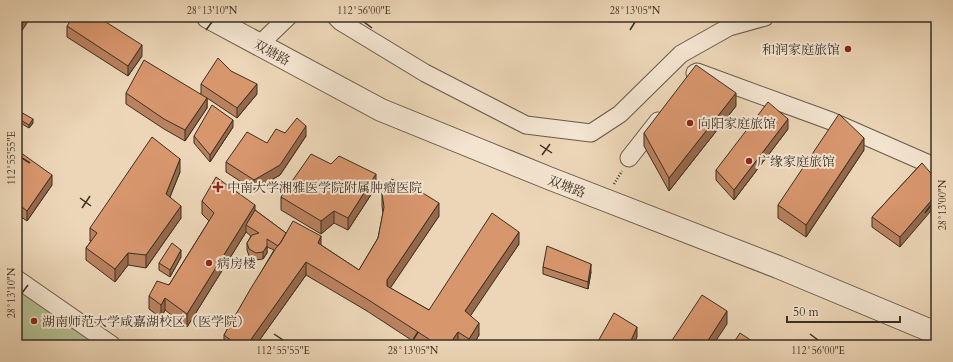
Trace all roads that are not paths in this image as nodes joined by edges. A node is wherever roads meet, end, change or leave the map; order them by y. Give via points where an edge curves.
1 (208, 17) edge
2 (288, 17) edge
3 (336, 17) edge
4 (765, 17) edge
5 (259, 45) junction
6 (687, 84) edge
7 (668, 109) edge
8 (629, 158) road end
9 (936, 167) edge
10 (17, 279) edge
11 (936, 333) edge
12 (112, 345) edge

1 - 5 street, 双塘路
2 - 5 street
3 - 4 street via 425,73 526,125 591,133 620,114 681,54 729,27
5 - 11 street, 双塘路 via 381,110 778,267
6 - 9 street via 697,72 831,121
7 - 8 street
10 - 12 street

